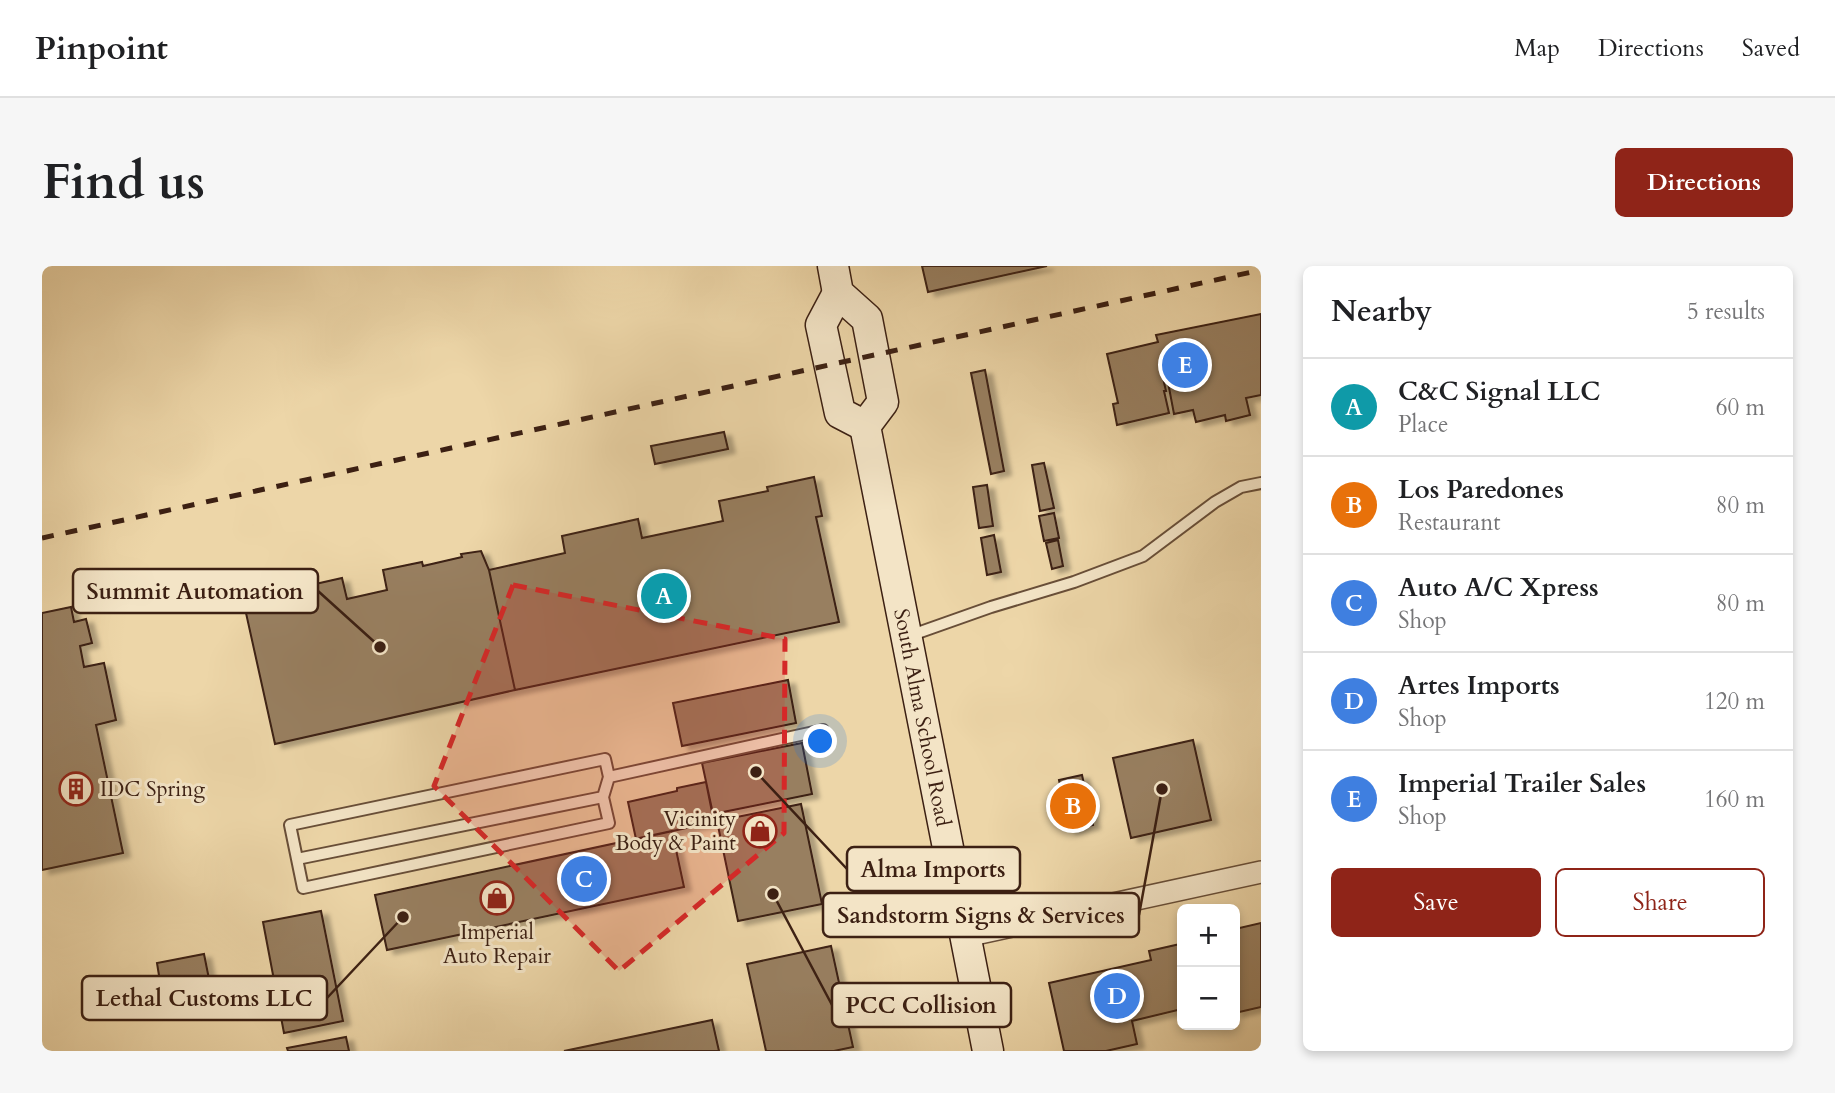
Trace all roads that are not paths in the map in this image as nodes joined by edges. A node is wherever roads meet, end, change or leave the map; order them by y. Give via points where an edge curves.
1 (836, 280) edge
2 (865, 426) junction
3 (1261, 483) edge
4 (907, 637) junction
5 (823, 730) dead end
6 (609, 777) junction
7 (603, 797) junction
8 (297, 859) junction
9 (1261, 872) edge
10 (966, 936) junction
11 (984, 1049) edge

1 - 2 main road via 867,318 883,402
1 - 2 main road via 821,325 840,413
2 - 4 main road, South Alma School Road
3 - 4 lane via 1241,487 1215,502 1143,556
4 - 10 main road, South Alma School Road
5 - 6 lane
6 - 7 lane
6 - 8 lane via 605,759 290,825
7 - 8 lane
7 - 8 lane via 609,823 303,888
9 - 10 street
10 - 11 main road, South Alma School Road

